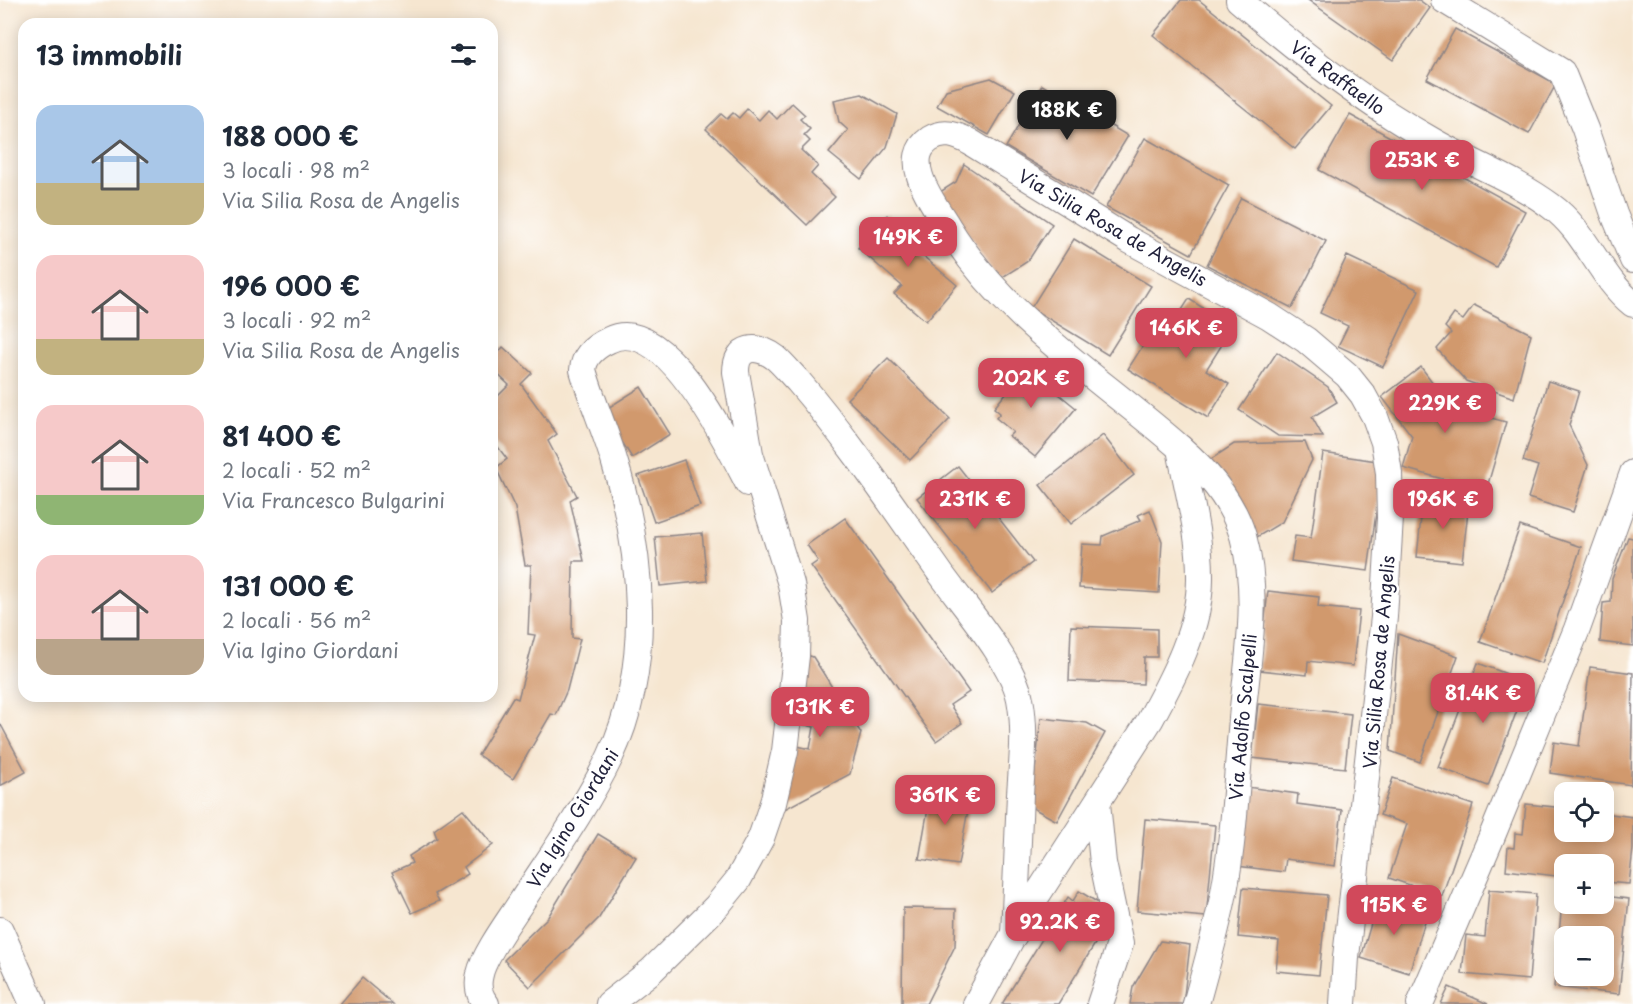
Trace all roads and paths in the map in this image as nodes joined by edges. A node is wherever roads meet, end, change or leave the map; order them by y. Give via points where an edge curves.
1 (1239, 0) edge
2 (1444, 0) edge
3 (1633, 260) edge
4 (1633, 304) edge
5 (1180, 448) junction
6 (1633, 473) edge
7 (777, 539) junction
8 (1097, 803) junction
9 (0, 930) edge
10 (1014, 934) junction
11 (33, 1004) edge
12 (486, 1004) edge
13 (609, 1004) edge
14 (976, 1004) edge
15 (1100, 1004) edge
16 (1197, 1004) edge
17 (1343, 1004) edge
18 (1420, 1004) edge

1 - 4 street, Via Raffaello via 1277,33 1376,105 1430,140 1552,206 1575,228 1616,287
2 - 3 street via 1562,72
5 - 8 street via 1200,565 1195,615 1162,699
5 - 16 street, Via Adolfo Scalpelli via 1216,484 1232,507 1243,536 1251,588 1251,629 1228,865
5 - 17 street, Via Silia Rosa de Angelis via 1047,339 989,284 949,230 920,178 917,158 928,140 946,134 970,142 1129,240 1269,316 1337,365 1363,395 1375,417 1389,473 1390,518 1383,628
6 - 18 street via 1577,629
7 - 10 street, Via Igino Giordani via 750,454 736,372 737,358 749,349 768,353 782,364 833,423 994,647 1014,681 1023,735
7 - 12 street, Via Igino Giordani via 713,416 676,369 651,346 629,337 612,338 590,353 583,370 615,462 638,573 637,654 632,687 618,740 600,775 502,930 480,972 480,994
7 - 13 street, Via Igino Giordani via 791,584 797,621 796,656 785,751 761,838 738,880 716,907 651,972
8 - 10 street
8 - 15 street via 1103,863 1120,944
9 - 11 street
10 - 14 street

